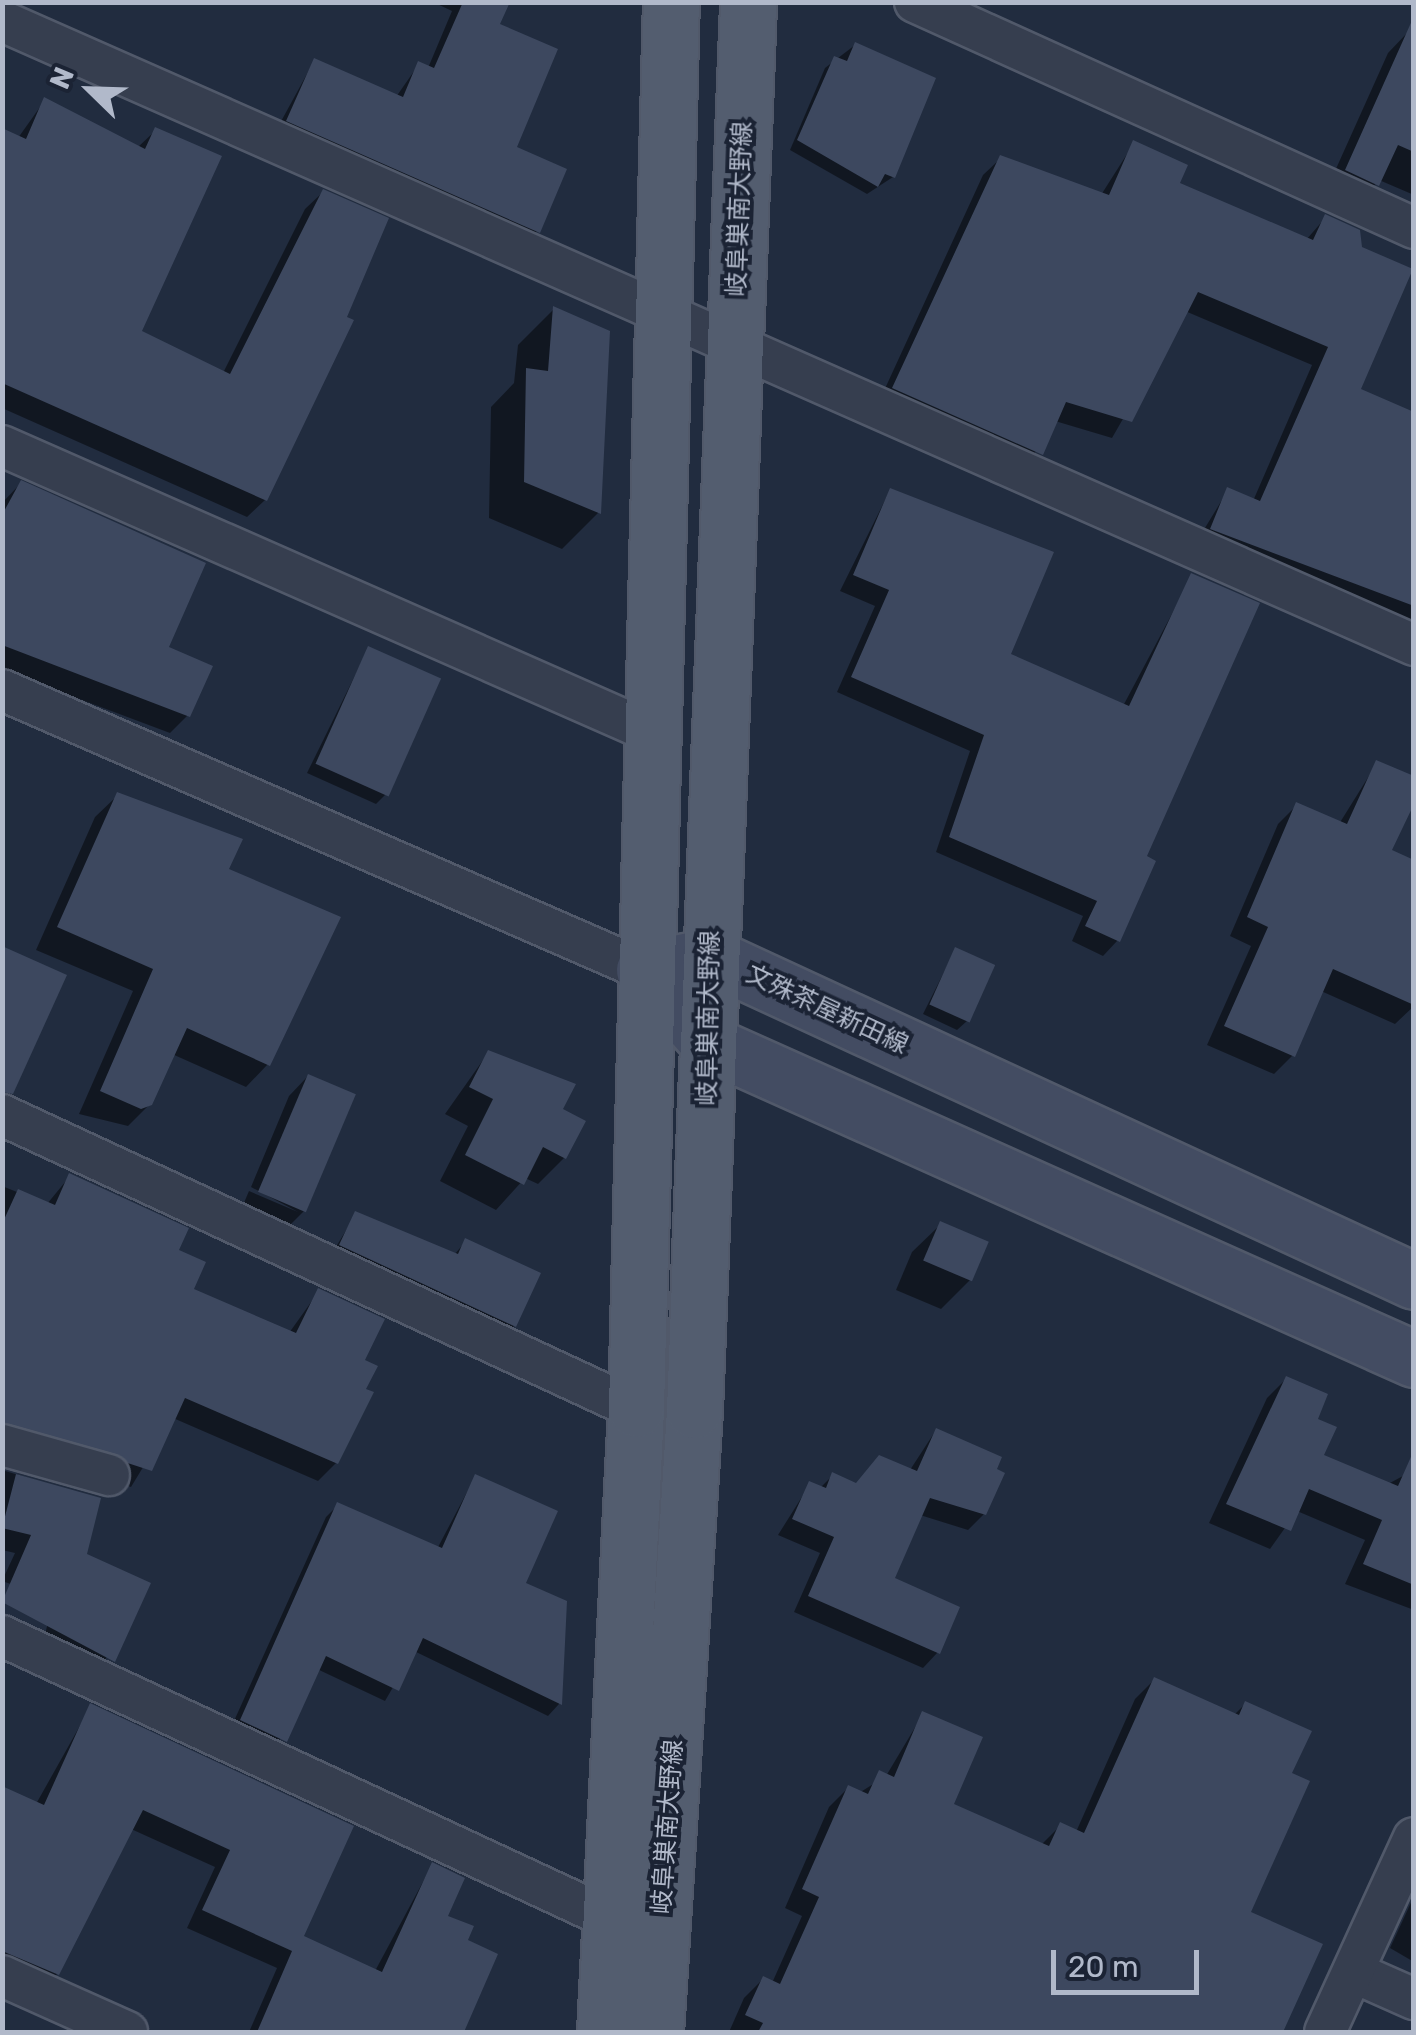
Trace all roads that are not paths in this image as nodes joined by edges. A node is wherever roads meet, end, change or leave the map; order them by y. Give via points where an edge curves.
1 (672, 2) edge
2 (748, 2) edge
3 (915, 2) edge
4 (2, 21) edge
5 (1414, 228) edge
6 (664, 308) junction
7 (736, 339) junction
8 (2, 446) edge
9 (1414, 645) edge
10 (2, 690) edge
11 (656, 734) junction
12 (710, 956) junction
13 (644, 970) junction
14 (710, 1044) junction
15 (2, 1115) edge
16 (1414, 1281) edge
17 (1414, 1359) edge
18 (636, 1409) junction
19 (2, 1445) edge
20 (109, 1475) dead end
21 (2, 1636) edge
22 (1414, 1838) edge
23 (611, 1919) junction
24 (1353, 1972) junction
25 (2, 1976) edge
26 (1414, 1999) edge
27 (127, 2032) edge
28 (605, 2032) edge
29 (655, 2032) edge
30 (1325, 2032) edge

1 - 6 main road, 岐阜巣南大野線
2 - 7 main road, 岐阜巣南大野線
3 - 5 street
4 - 6 street
6 - 7 street
6 - 11 main road, 岐阜巣南大野線
7 - 9 street
7 - 12 main road, 岐阜巣南大野線
8 - 11 street
10 - 13 street
11 - 13 main road, 岐阜巣南大野線
12 - 13 main road
12 - 14 main road, 岐阜巣南大野線
12 - 16 main road, 文殊茶屋新田線
13 - 14 main road
13 - 18 main road, 岐阜巣南大野線
14 - 17 main road
14 - 29 main road, 岐阜巣南大野線
15 - 18 street
18 - 23 main road, 岐阜巣南大野線
19 - 20 street
21 - 23 street
22 - 24 street
23 - 28 main road, 岐阜巣南大野線
24 - 26 street
24 - 30 street
25 - 27 street

